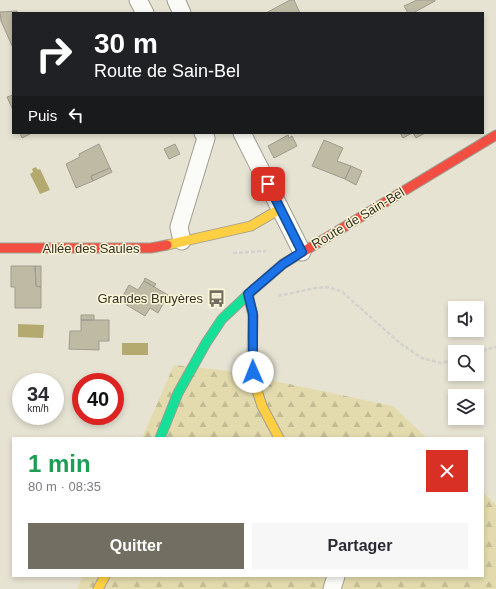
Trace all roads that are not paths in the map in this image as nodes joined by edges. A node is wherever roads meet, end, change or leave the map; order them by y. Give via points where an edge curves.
1 (138, 0) edge
2 (176, 0) edge
3 (144, 12) edge
4 (182, 12) edge
5 (204, 134) edge
6 (242, 134) edge
7 (496, 135) edge
8 (280, 209) junction
9 (182, 241) junction
10 (0, 248) edge
11 (302, 252) junction
12 (248, 294) junction
13 (160, 437) edge
14 (278, 437) edge
15 (104, 577) edge
16 (336, 577) edge
17 (98, 589) edge
18 (332, 589) edge

1 - 3 street
2 - 4 street
5 - 9 street via 206,138 179,227
6 - 8 street
7 - 11 main road, Route de Sain-Bel
8 - 9 main road, Allée des Saules via 251,226
8 - 11 street
9 - 10 main road, Allée des Saules via 151,248
11 - 12 main road, Route de Sain-Bel via 283,264
12 - 13 main road, Route de Sain-Bel via 222,320 206,343 178,393
12 - 14 main road via 253,314 255,382 260,402
15 - 17 main road
16 - 18 street

